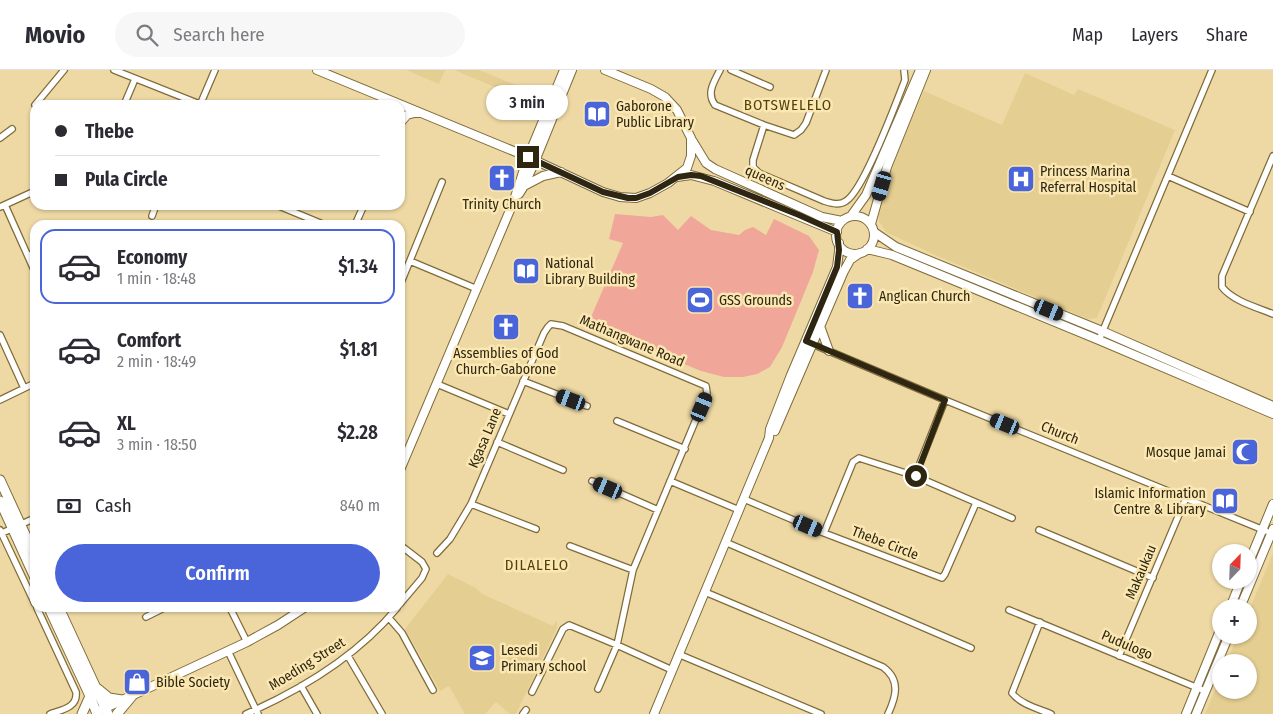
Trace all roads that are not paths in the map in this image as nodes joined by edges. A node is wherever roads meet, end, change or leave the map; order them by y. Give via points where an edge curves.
1 (64, 70) edge
2 (114, 70) edge
3 (215, 70) edge
4 (317, 70) edge
5 (564, 70) edge
6 (572, 70) edge
7 (605, 70) edge
8 (720, 70) edge
9 (731, 70) edge
10 (826, 70) edge
11 (904, 70) edge
12 (920, 70) edge
13 (926, 70) edge
14 (1212, 70) edge
15 (135, 80) junction
16 (770, 87) dead end
17 (916, 87) junction
18 (39, 100) edge
19 (126, 100) edge
20 (187, 100) edge
21 (202, 100) edge
22 (387, 100) edge
23 (405, 107) edge
24 (418, 112) junction
25 (405, 117) edge
26 (764, 125) junction
27 (12, 130) dead end
28 (0, 138) edge
29 (691, 138) junction
30 (1273, 156) edge
31 (532, 159) junction
32 (561, 172) junction
33 (1168, 176) junction
34 (678, 177) junction
35 (442, 182) dead end
36 (524, 186) junction
37 (30, 193) edge
38 (513, 202) junction
39 (2, 206) edge
40 (154, 210) edge
41 (289, 210) edge
42 (1250, 212) junction
43 (152, 216) dead end
44 (851, 216) junction
45 (313, 220) edge
46 (842, 221) junction
47 (873, 228) junction
48 (837, 232) junction
49 (839, 243) junction
50 (864, 251) junction
51 (28, 256) joint
52 (30, 261) edge
53 (410, 261) junction
54 (405, 273) edge
55 (477, 289) junction
56 (1273, 314) edge
57 (820, 326) junction
58 (548, 327) joint
59 (1102, 331) junction
60 (0, 334) edge
61 (1098, 340) junction
62 (809, 342) junction
63 (829, 351) junction
64 (523, 381) junction
65 (437, 384) junction
66 (30, 385) edge
67 (24, 388) junction
68 (0, 400) edge
69 (945, 400) junction
70 (587, 406) dead end
71 (1273, 406) edge
72 (509, 414) junction
73 (1273, 414) edge
74 (617, 421) dead end
75 (497, 442) junction
76 (685, 449) junction
77 (405, 458) edge
78 (563, 470) dead end
79 (916, 476) junction
80 (0, 480) edge
81 (670, 481) junction
82 (592, 482) dead end
83 (1186, 498) junction
84 (744, 499) junction
85 (0, 501) edge
86 (976, 503) junction
87 (471, 504) junction
88 (1273, 504) edge
89 (658, 510) junction
90 (739, 510) junction
91 (1012, 518) dead end
92 (30, 520) edge
93 (16, 527) junction
94 (1262, 529) junction
95 (536, 530) dead end
96 (1039, 530) dead end
97 (1272, 531) edge
98 (0, 532) edge
99 (824, 533) junction
100 (725, 542) junction
101 (1256, 544) edge
102 (570, 546) dead end
103 (30, 548) edge
104 (405, 549) edge
105 (437, 553) dead end
106 (30, 565) edge
107 (633, 570) junction
108 (1153, 578) junction
109 (705, 592) junction
110 (30, 594) edge
111 (405, 598) edge
112 (1244, 599) edge
113 (1009, 610) dead end
114 (39, 612) edge
115 (51, 612) edge
116 (61, 612) edge
117 (155, 612) edge
118 (232, 612) edge
119 (298, 612) edge
120 (394, 612) edge
121 (146, 616) dead end
122 (389, 618) junction
123 (1040, 622) junction
124 (247, 642) junction
125 (1215, 644) edge
126 (1225, 644) edge
127 (617, 645) junction
128 (972, 648) dead end
129 (228, 651) junction
130 (678, 654) junction
131 (348, 656) junction
132 (1119, 656) junction
133 (672, 670) junction
134 (301, 686) junction
135 (1197, 688) junction
136 (598, 689) dead end
137 (434, 690) dead end
138 (1205, 691) junction
139 (94, 692) junction
140 (532, 692) dead end
141 (132, 696) junction
142 (122, 700) junction
143 (257, 712) edge
144 (100, 713) edge
145 (50, 714) edge
146 (82, 714) edge
147 (117, 714) edge
148 (246, 714) edge
149 (317, 714) edge
150 (382, 714) edge
151 (654, 714) edge
152 (821, 714) edge
153 (888, 714) edge
154 (1051, 714) edge
155 (1186, 714) edge
156 (1196, 714) edge

1 - 18 street
2 - 15 street
3 - 21 street
4 - 22 main road
5 - 31 main road
6 - 31 main road
7 - 29 main road, queens via 665,97
8 - 26 street via 710,100
9 - 16 street
10 - 26 street via 801,130 794,135
11 - 26 street via 906,80 866,175 848,200 842,203 824,201 759,173 753,167 752,160
12 - 17 main road
13 - 17 main road
14 - 33 street
15 - 19 street
15 - 20 street
17 - 44 main road via 866,195
17 - 47 main road via 891,157
23 - 24 main road
24 - 25 main road
24 - 31 main road
27 - 28 street
29 - 34 main road via 690,163
29 - 46 main road, queens via 706,163 715,169 822,216
30 - 42 street
31 - 32 main road
31 - 36 main road
31 - 38 main road
32 - 34 main road via 612,195 628,198 650,193
32 - 36 main road via 543,176
33 - 42 street
33 - 59 street
34 - 48 main road, queens via 691,175 707,179
35 - 53 street
36 - 38 main road
37 - 39 street
38 - 55 main road
39 - 51 street
40 - 43 street
41 - 45 street
42 - 56 street via 1222,276 1222,287 1226,293
44 - 46 main road
44 - 47 main road via 862,217
46 - 48 main road
47 - 50 main road via 873,242
47 - 59 main road via 896,247
48 - 49 main road
49 - 50 main road via 850,253
49 - 62 main road via 837,267
50 - 57 main road via 847,264
50 - 61 main road via 892,255
51 - 52 street
53 - 54 street
53 - 55 street
55 - 65 main road
57 - 62 main road
57 - 63 main road
58 - 64 street, Kgasa Lane
58 - 76 street, Mathangwane Road via 552,324 563,326 706,386 708,393
59 - 61 street
59 - 71 main road
60 - 67 street
61 - 73 main road
62 - 63 street, Church
62 - 84 main road via 777,411
63 - 69 street, Church
64 - 70 street
64 - 72 street, Kgasa Lane
65 - 72 street
65 - 77 main road
66 - 67 street
67 - 68 street
69 - 79 street
69 - 83 street, Church
72 - 75 street, Kgasa Lane
74 - 76 street
75 - 78 street
75 - 87 street, Kgasa Lane
76 - 81 street
79 - 86 street
79 - 99 street via 862,458 856,460
80 - 93 main road
81 - 89 street
81 - 90 street
82 - 89 street
83 - 94 street, Church
83 - 108 street, Makaukau
84 - 90 main road
84 - 99 street, Thebe Circle
85 - 93 main road
86 - 91 street
86 - 99 street, Thebe Circle via 942,578
87 - 95 street
87 - 105 street, Kgasa Lane via 450,539
88 - 94 main road
89 - 107 street
90 - 100 main road
92 - 93 street
93 - 98 street
93 - 103 main road
93 - 106 main road
94 - 97 street, Church
94 - 101 main road
96 - 108 street
97 - 112 main road
98 - 110 street
100 - 109 main road
100 - 128 street
102 - 107 street
104 - 111 street via 424,564 425,573
107 - 127 street
108 - 132 street, Makaukau
109 - 130 main road
109 - 153 street via 884,667 896,685
113 - 123 street, Pudulogo
114 - 145 street via 76,692 76,701 71,706
115 - 139 main road
116 - 139 main road
117 - 121 street
118 - 124 street
119 - 124 main road
120 - 122 street, Moeding Street
122 - 131 street, Moeding Street
122 - 137 street via 402,633
123 - 132 street, Pudulogo
123 - 154 street via 1012,693 1024,703
124 - 129 main road
125 - 135 main road
126 - 138 main road
127 - 133 street
127 - 136 street
127 - 140 street via 565,626
129 - 141 main road
129 - 143 street
130 - 133 main road
130 - 152 street
131 - 134 street, Moeding Street
131 - 150 street
132 - 135 street, Pudulogo
133 - 151 main road
134 - 143 street, Moeding Street
134 - 149 street
135 - 138 street, Pudulogo
135 - 155 main road
138 - 156 main road
139 - 142 main road
139 - 144 main road
139 - 146 main road
141 - 142 main road
141 - 147 main road
142 - 144 main road
143 - 148 street, Moeding Street

